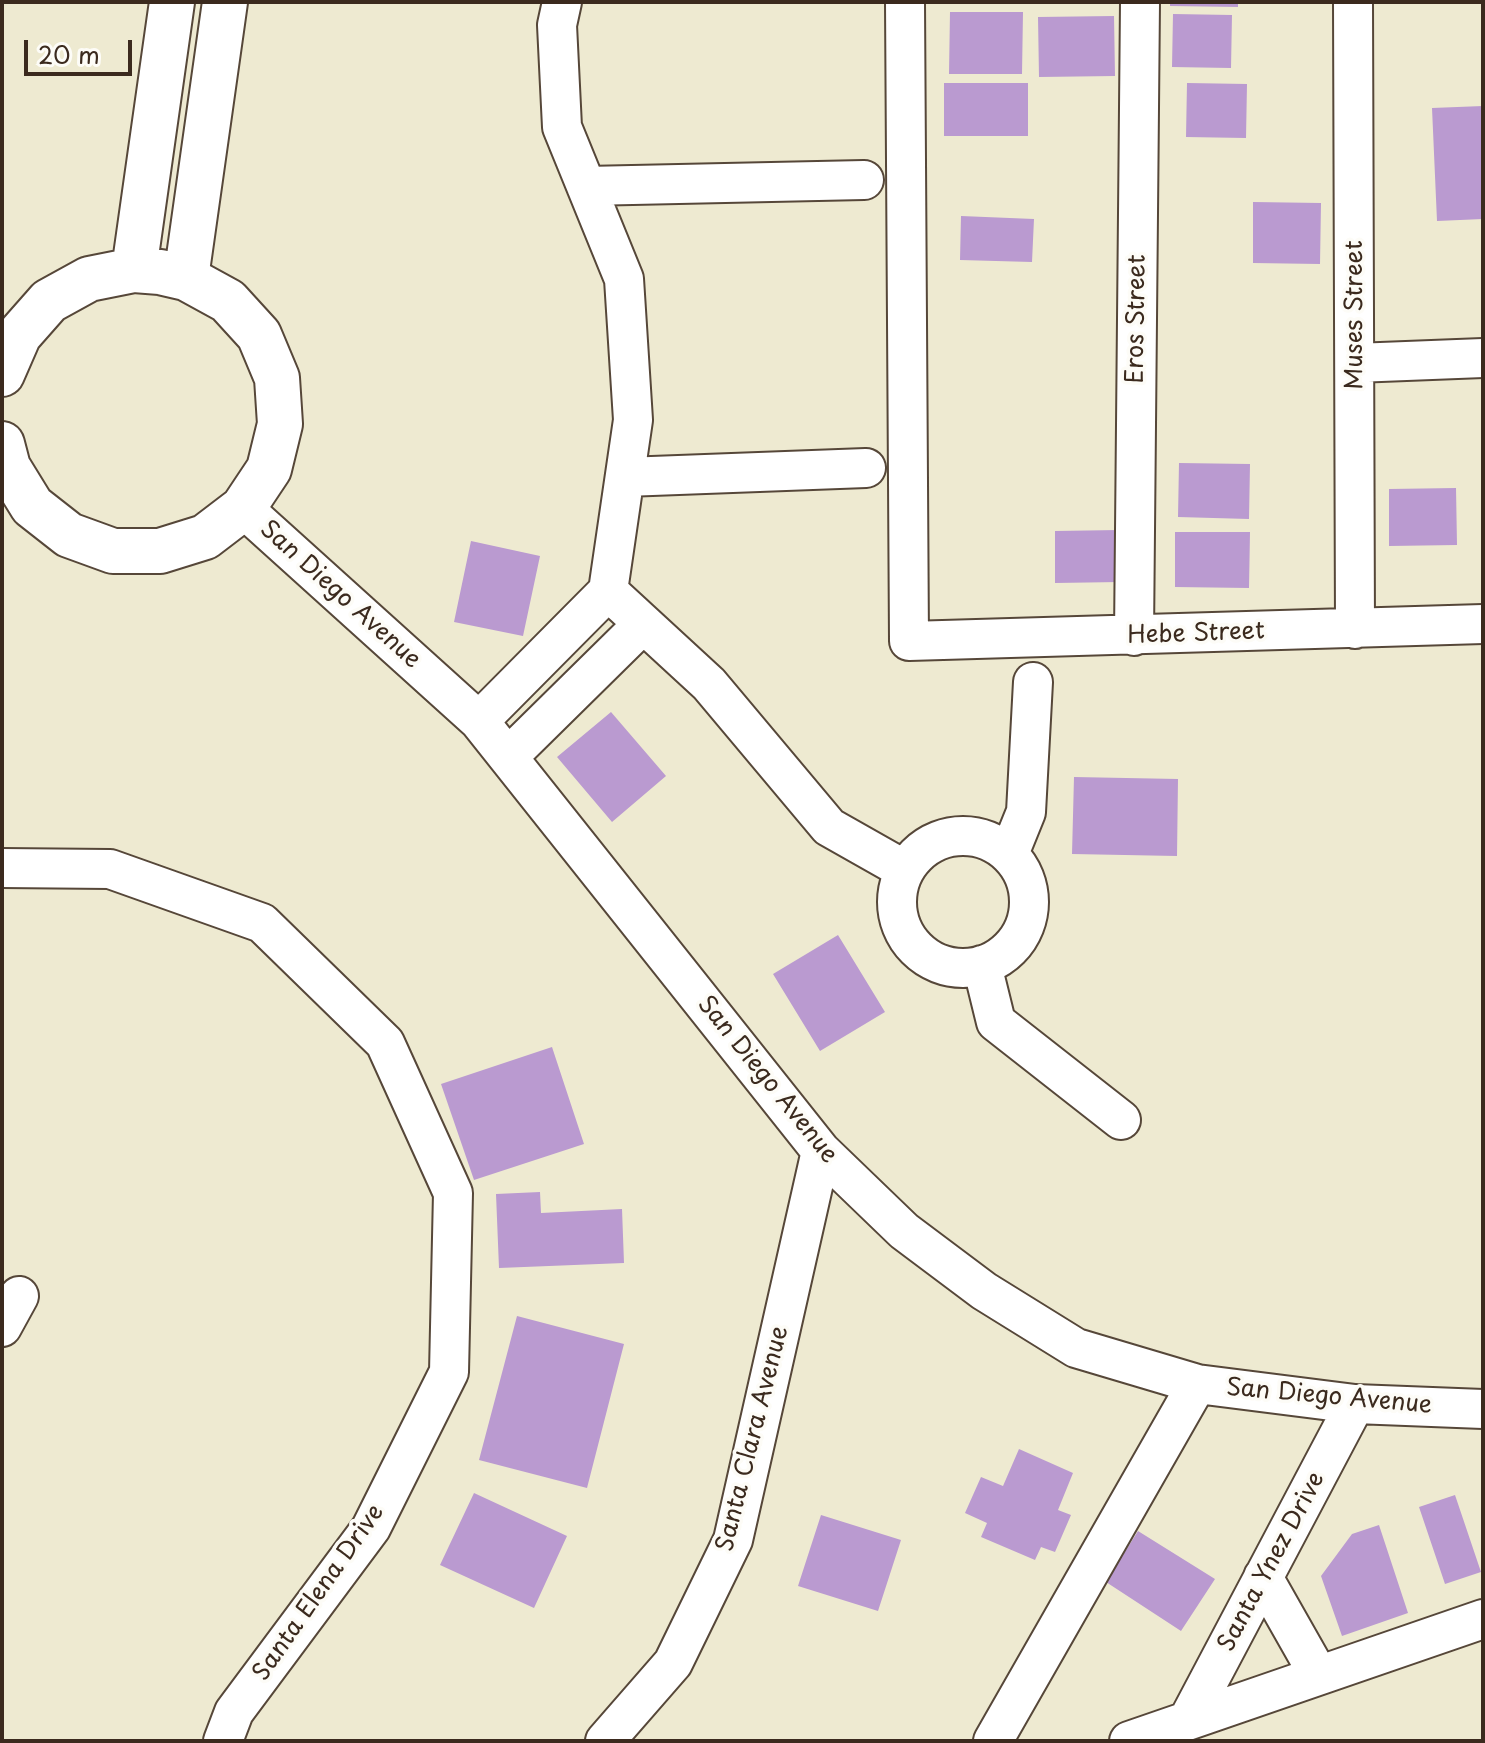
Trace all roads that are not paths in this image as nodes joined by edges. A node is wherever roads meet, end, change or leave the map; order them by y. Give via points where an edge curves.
1 (172, 2) edge
2 (225, 2) edge
3 (562, 2) edge
4 (905, 2) edge
5 (1140, 2) edge
6 (1353, 2) edge
7 (864, 180) dead end
8 (586, 186) junction
9 (134, 270) junction
10 (186, 278) junction
11 (1483, 358) edge
12 (1355, 363) junction
13 (2, 374) edge
14 (2, 444) edge
15 (866, 468) dead end
16 (625, 477) junction
17 (243, 508) junction
18 (17, 514) edge
19 (608, 591) junction
20 (1483, 624) edge
21 (642, 625) junction
22 (1355, 629) junction
23 (1134, 636) junction
24 (1033, 682) dead end
25 (479, 721) junction
26 (508, 757) junction
27 (1009, 854) junction
28 (2, 868) edge
29 (905, 870) junction
30 (982, 965) junction
31 (1121, 1120) dead end
32 (821, 1151) junction
33 (1197, 1384) junction
34 (1355, 1404) junction
35 (1483, 1409) edge
36 (1263, 1577) junction
37 (1483, 1619) edge
38 (1318, 1674) junction
39 (1188, 1720) junction
40 (223, 1741) edge
41 (605, 1741) edge
42 (993, 1741) edge
43 (1129, 1741) edge

1 - 9 street
2 - 10 street
3 - 8 street via 557,25 562,127
4 - 23 street, Hebe Street via 909,641
5 - 23 street, Eros Street
6 - 12 street, Muses Street
7 - 8 street
8 - 16 street via 624,279 633,420
9 - 10 street
9 - 13 street via 89,279 49,301 19,335
10 - 17 street via 228,301 259,335 277,378 277,439 269,469
11 - 12 street
12 - 22 street, Muses Street
14 - 18 street
15 - 16 street
16 - 19 street
17 - 18 street via 205,537 160,551 113,551
17 - 25 street, San Diego Avenue
19 - 21 street
19 - 25 street
20 - 22 street, Hebe Street
21 - 26 street
21 - 29 street via 709,684 829,827
22 - 23 street, Hebe Street
24 - 27 street via 1026,812
25 - 26 street, San Diego Avenue
26 - 32 street, San Diego Avenue
27 - 29 street via 983,839 953,837 933,842
27 - 30 street via 1026,883 1027,917 1018,938
28 - 40 street, Santa Elena Drive via 110,869 262,923 385,1043 453,1193 449,1372 371,1528 234,1712
29 - 30 street via 897,891 897,913 905,934 938,963
30 - 31 street via 996,1022
32 - 33 street, San Diego Avenue via 904,1231 984,1291 1076,1348
32 - 41 street, Santa Clara Avenue via 733,1540 673,1663
33 - 34 street, San Diego Avenue
33 - 42 street
34 - 35 street, San Diego Avenue
34 - 36 street, Santa Ynez Drive
36 - 38 street
36 - 39 street, Santa Ynez Drive
37 - 38 street
38 - 39 street
39 - 43 street

